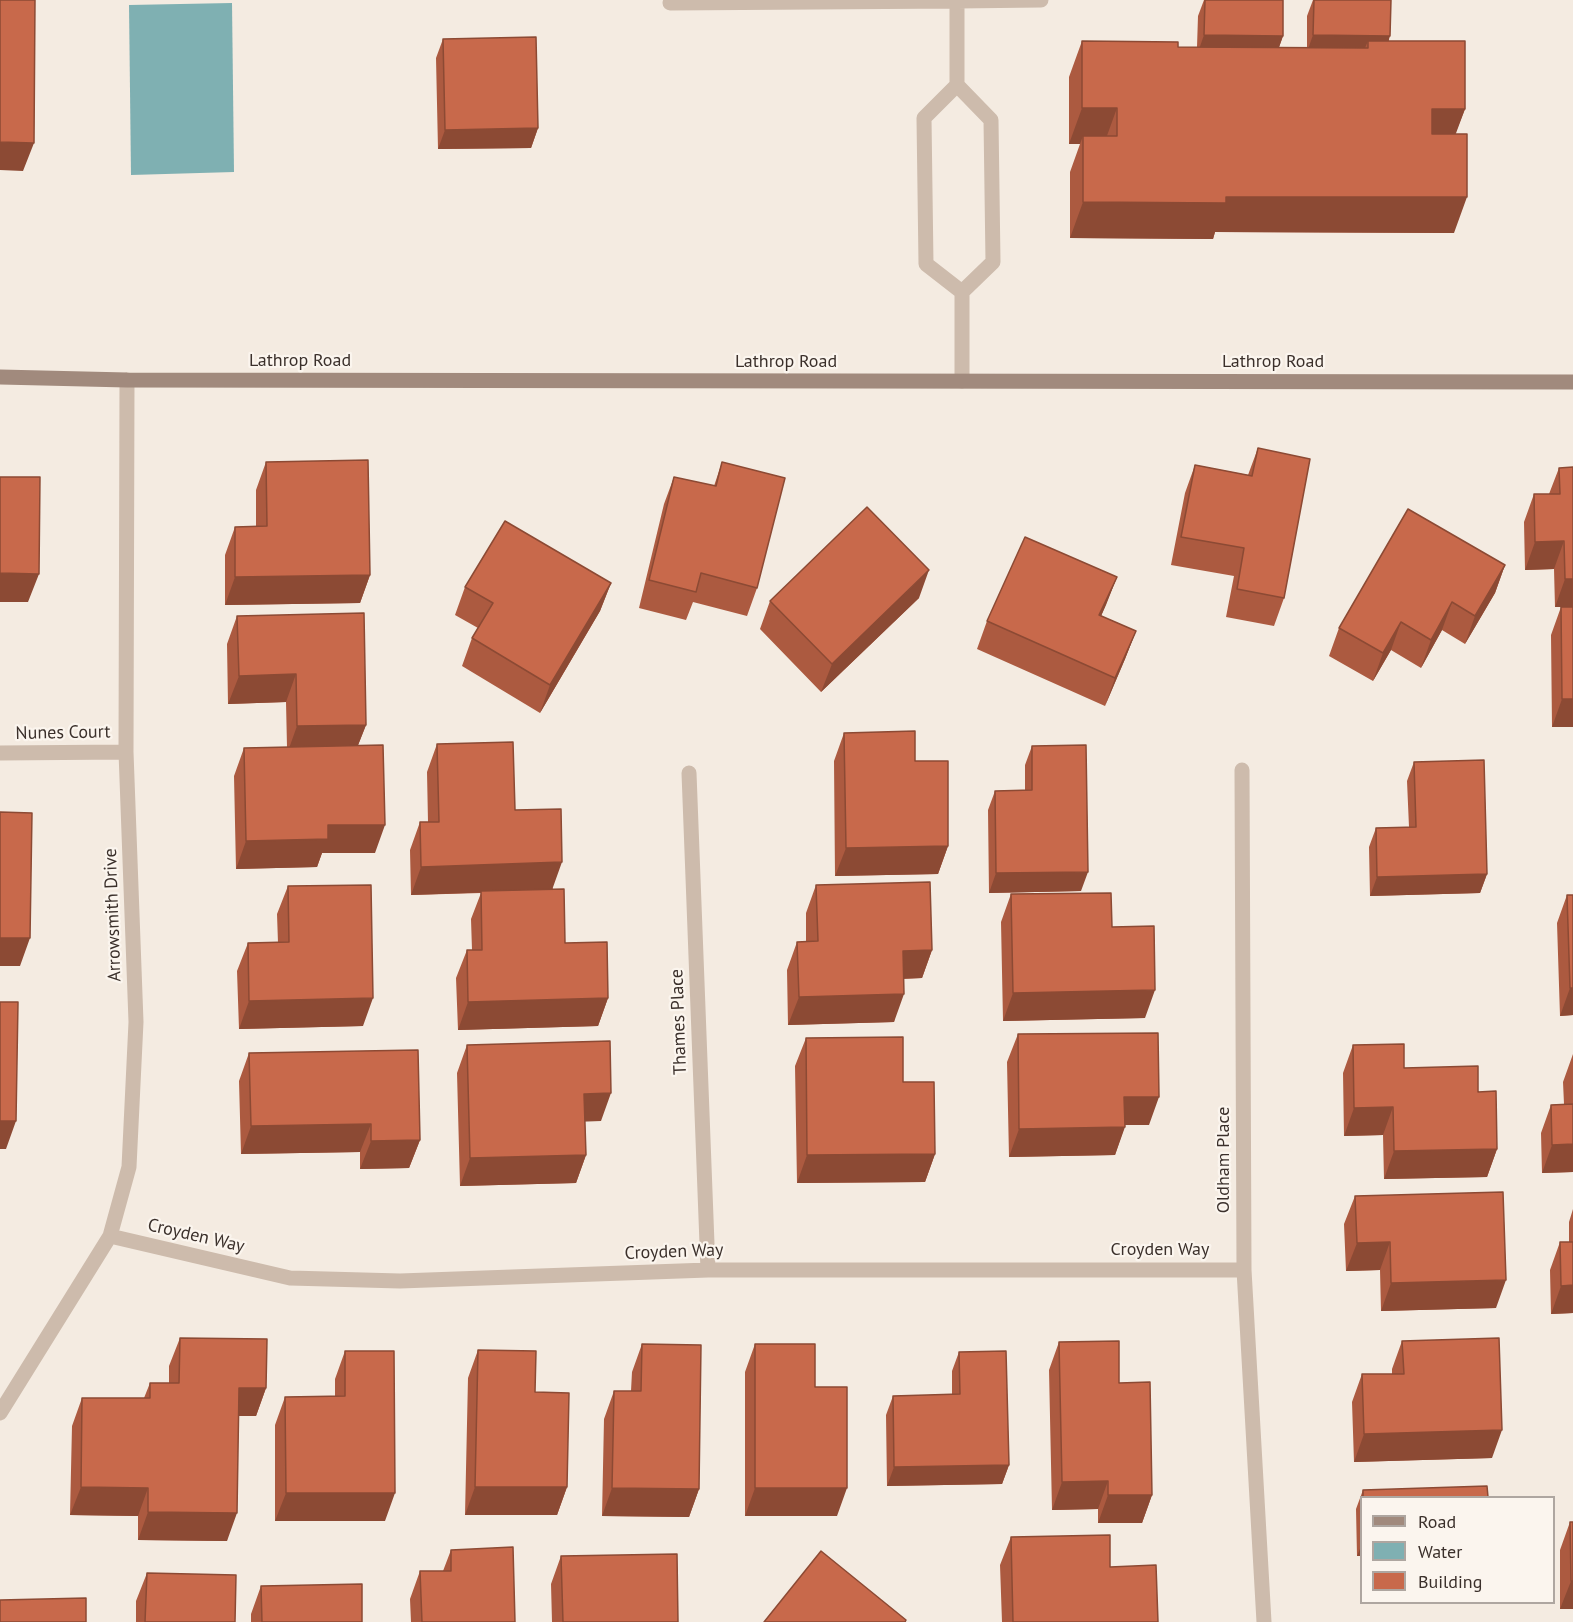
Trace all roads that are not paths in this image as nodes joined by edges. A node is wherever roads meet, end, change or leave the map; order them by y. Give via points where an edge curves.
1 (1041, 0) edge
2 (957, 1) edge
3 (670, 3) dead end
4 (957, 85) junction
5 (962, 292) junction
6 (0, 377) edge
7 (127, 380) junction
8 (962, 381) junction
9 (1573, 382) edge
10 (126, 752) junction
11 (0, 753) edge
12 (1242, 770) dead end
13 (689, 773) dead end
14 (110, 1236) junction
15 (708, 1270) junction
16 (1244, 1270) junction
17 (0, 1413) edge
18 (1264, 1622) edge

1 - 2 street
2 - 3 street
2 - 4 street
4 - 5 street via 991,120 993,262
4 - 5 street via 924,118 926,264
5 - 8 street
6 - 7 main road, Lathrop Road
7 - 8 main road, Lathrop Road
7 - 10 street, Arrowsmith Drive
8 - 9 main road, Lathrop Road
10 - 11 street, Nunes Court
10 - 14 street, Arrowsmith Drive via 136,1022 129,1167
12 - 16 street, Oldham Place
13 - 15 street, Thames Place
14 - 15 street, Croyden Way via 290,1278 400,1281
14 - 17 street, Arrowsmith Drive
15 - 16 street, Croyden Way
16 - 18 street, Oldham Place

